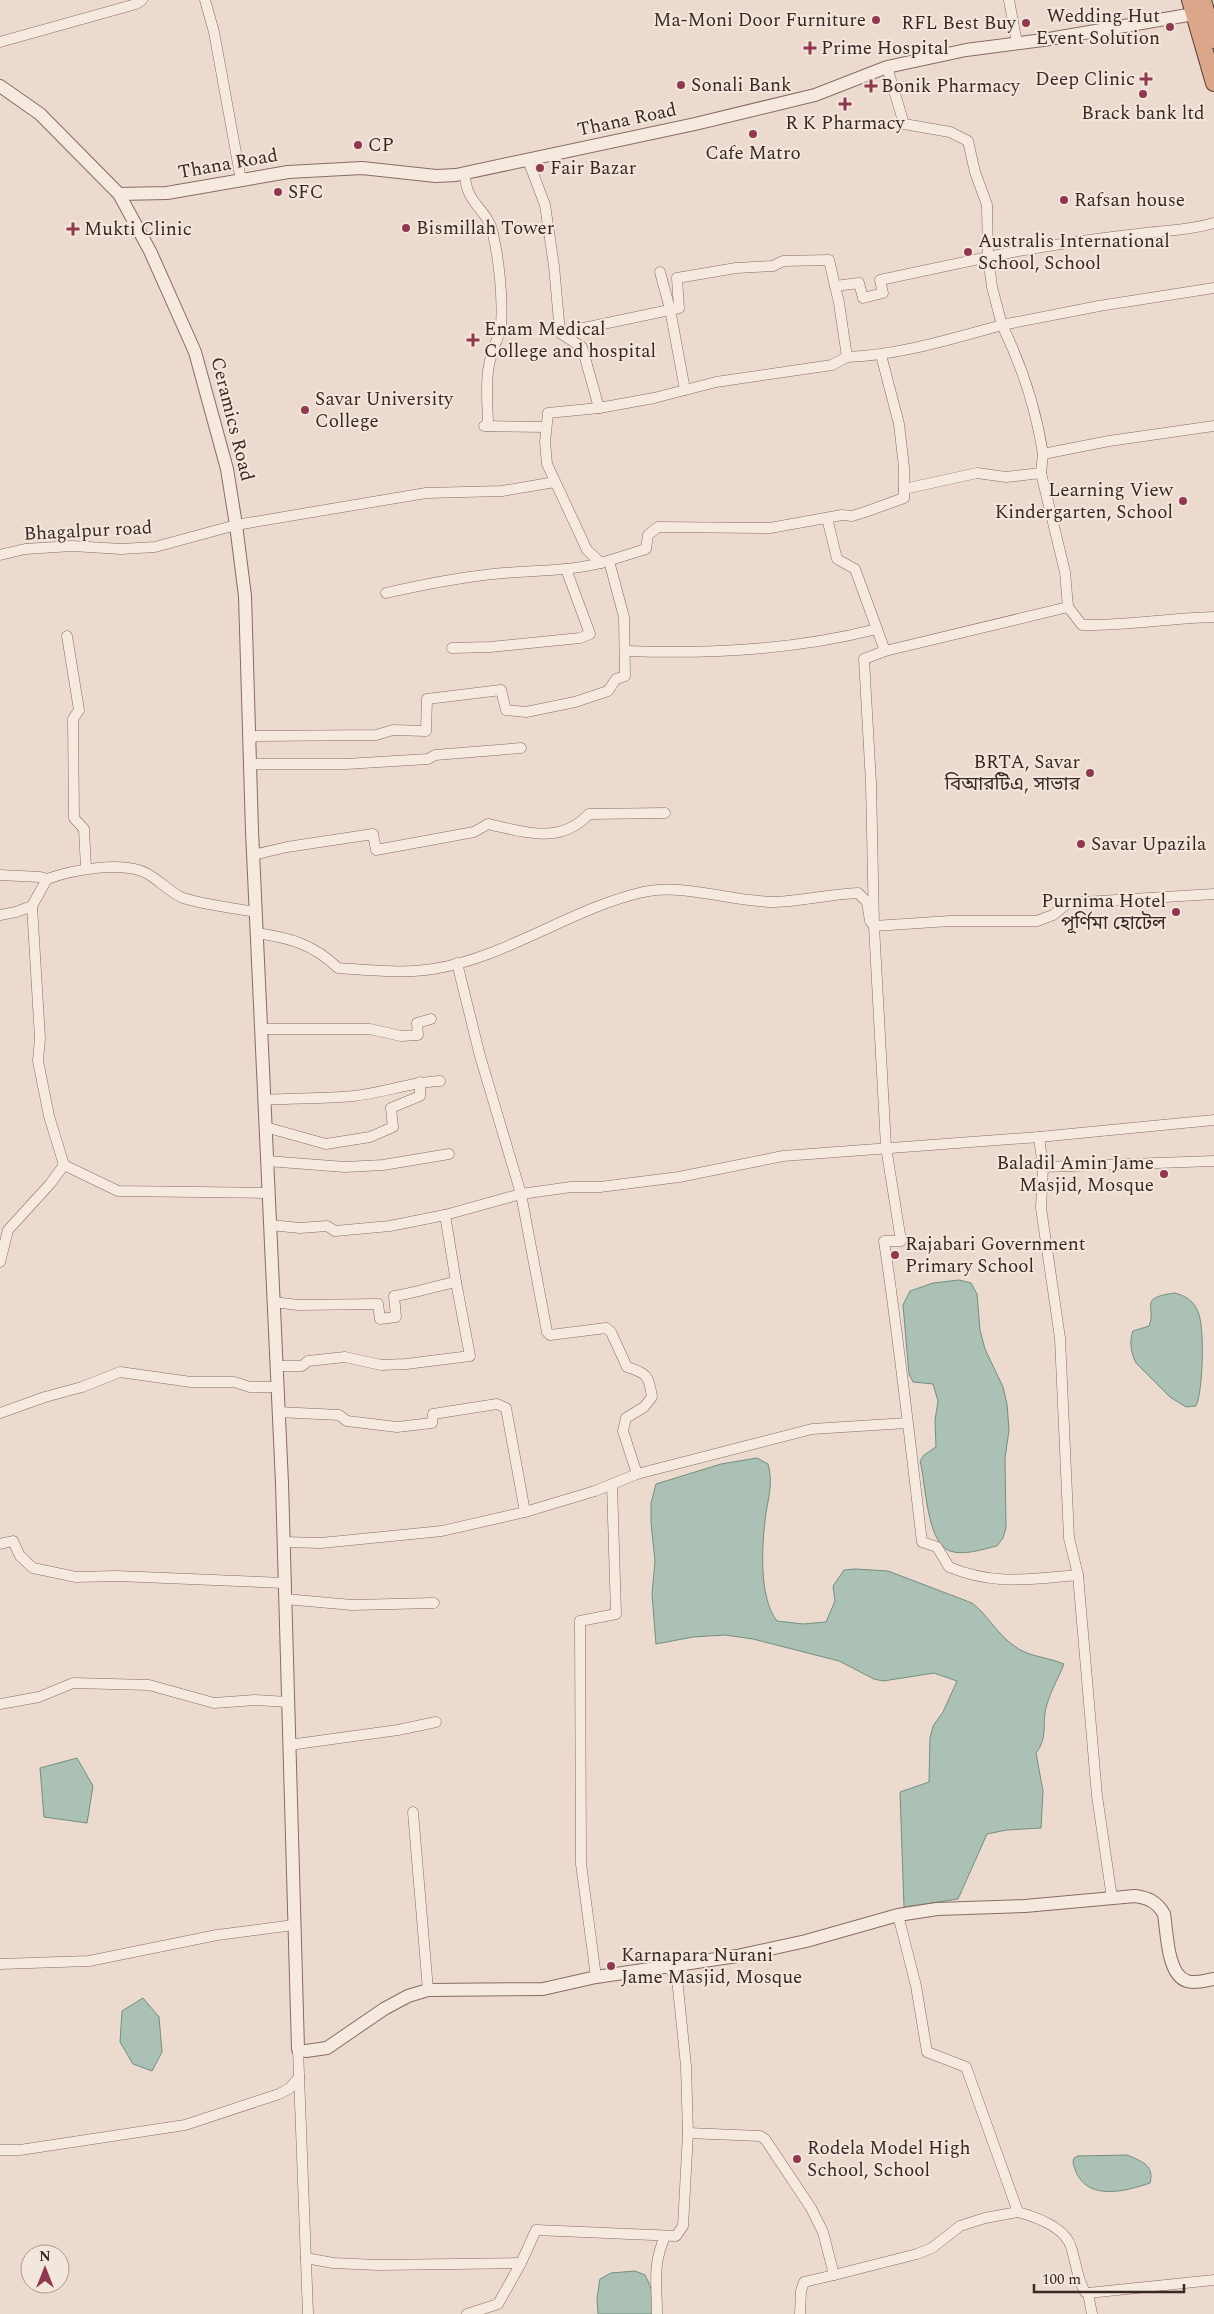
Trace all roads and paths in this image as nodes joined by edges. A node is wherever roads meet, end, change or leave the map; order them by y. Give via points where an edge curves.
1 (142, 0) edge
2 (204, 0) edge
3 (1009, 0) edge
4 (1195, 5) edge
5 (1214, 40) edge
6 (0, 42) edge
7 (1017, 44) junction
8 (887, 66) junction
9 (1214, 83) edge
10 (0, 86) edge
11 (528, 160) junction
12 (464, 173) junction
13 (241, 180) junction
14 (119, 194) junction
15 (1214, 223) edge
16 (988, 257) junction
17 (660, 272) dead end
18 (835, 286) junction
19 (1214, 288) edge
20 (670, 309) junction
21 (1002, 325) junction
22 (560, 333) junction
23 (881, 355) junction
24 (847, 357) junction
25 (685, 390) dead end
26 (599, 408) junction
27 (1214, 426) edge
28 (546, 428) junction
29 (1043, 454) junction
30 (1042, 473) junction
31 (555, 482) junction
32 (904, 489) junction
33 (827, 518) junction
34 (236, 525) junction
35 (0, 555) edge
36 (605, 562) junction
37 (566, 569) junction
38 (386, 593) dead end
39 (1068, 607) junction
40 (1214, 617) edge
41 (877, 629) junction
42 (67, 636) dead end
43 (452, 648) dead end
44 (885, 650) junction
45 (626, 651) junction
46 (250, 739) junction
47 (521, 748) dead end
48 (251, 764) junction
49 (665, 813) dead end
50 (253, 854) junction
51 (86, 868) junction
52 (0, 875) edge
53 (46, 879) junction
54 (1214, 894) edge
55 (32, 906) junction
56 (256, 912) junction
57 (0, 914) edge
58 (874, 926) junction
59 (257, 933) junction
60 (457, 963) junction
61 (431, 1019) dead end
62 (261, 1029) junction
63 (440, 1081) dead end
64 (420, 1082) junction
65 (264, 1100) junction
66 (1214, 1120) edge
67 (266, 1127) junction
68 (1040, 1137) junction
69 (886, 1148) junction
70 (449, 1154) dead end
71 (267, 1161) junction
72 (1214, 1161) edge
73 (64, 1165) junction
74 (1043, 1167) junction
75 (268, 1194) junction
76 (521, 1194) junction
77 (445, 1215) junction
78 (270, 1225) junction
79 (0, 1262) edge
80 (456, 1282) junction
81 (273, 1302) junction
82 (276, 1366) junction
83 (277, 1387) junction
84 (278, 1412) junction
85 (0, 1413) edge
86 (907, 1423) junction
87 (637, 1474) junction
88 (612, 1484) junction
89 (524, 1512) junction
90 (283, 1542) junction
91 (0, 1544) edge
92 (1078, 1575) junction
93 (284, 1583) junction
94 (285, 1599) junction
95 (434, 1603) dead end
96 (288, 1702) junction
97 (0, 1704) edge
98 (436, 1722) dead end
99 (289, 1745) junction
100 (413, 1812) dead end
101 (1112, 1898) junction
102 (898, 1915) junction
103 (294, 1925) junction
104 (0, 1964) edge
105 (667, 1966) junction
106 (596, 1977) junction
107 (1214, 1980) edge
108 (428, 1990) junction
109 (298, 2049) junction
110 (299, 2077) junction
111 (688, 2133) junction
112 (0, 2150) edge
113 (1018, 2212) junction
114 (665, 2236) junction
115 (306, 2258) junction
116 (521, 2263) junction
117 (834, 2275) junction
118 (1214, 2280) edge
119 (1088, 2294) junction
120 (308, 2314) edge
121 (467, 2314) edge
122 (657, 2314) edge
123 (800, 2314) edge
124 (1092, 2314) edge

1 - 6 street
2 - 13 street via 214,32
3 - 7 street
4 - 5 highway
4 - 7 street, Thana Road
4 - 9 highway
7 - 8 street, Thana Road via 966,50
8 - 11 street, Thana Road via 815,95
8 - 16 street via 904,124 950,132 968,141 987,205
10 - 14 street, Ceramics Road via 40,114
11 - 12 street, Thana Road
11 - 22 street via 545,205
12 - 13 street, Thana Road via 436,176 362,168 288,172
12 - 28 street via 469,196 493,232 501,299 501,327 488,367 486,426
13 - 14 street, Thana Road via 167,193
14 - 34 street, Ceramics Road via 150,251 195,352 227,469
15 - 16 street via 1190,230 1139,234
16 - 18 street via 880,280 883,293 863,298 859,282
16 - 21 street
17 - 20 street
18 - 20 street via 829,260 783,260 773,266 736,268 677,278 679,308
18 - 24 street
19 - 21 street
20 - 22 street
20 - 25 street
21 - 23 street
21 - 29 street via 1018,357
22 - 26 street via 582,347
23 - 24 street
23 - 32 street via 899,424
24 - 26 street via 832,365 716,382
26 - 28 street via 548,413
27 - 29 street
28 - 31 street via 547,464
29 - 30 street
30 - 32 street via 1006,477 977,473
30 - 39 street via 1065,572
31 - 34 street, Bhagalpur road via 502,491 426,493
31 - 36 street via 586,550
32 - 33 street via 904,498 859,514
33 - 36 street via 770,528 658,527 648,535 646,549
33 - 41 street via 837,559 855,569
34 - 35 street, Bhagalpur road via 155,547 72,546 25,549
34 - 46 street, Ceramics Road via 245,596
36 - 37 street
36 - 45 street via 624,617
37 - 38 street via 438,581
37 - 43 street via 590,634 580,638
39 - 40 street via 1082,625 1115,626
39 - 44 street
41 - 44 street
41 - 45 street via 834,640 773,648 684,653
42 - 51 street via 79,710 73,719 74,818 84,829
44 - 58 street via 864,659
45 - 46 street via 624,676 616,679 608,690 575,702 526,712 506,710 501,690 427,698 426,731 392,730 376,735 256,736
46 - 48 street, Ceramics Road
47 - 48 street via 435,755 428,759
48 - 50 street, Ceramics Road
49 - 50 street via 589,814 571,828 539,835 488,824 474,832 376,850 373,834
50 - 56 street, Ceramics Road
51 - 53 street
51 - 56 street via 134,868 182,897
52 - 53 street
53 - 55 street
54 - 58 street via 1068,903 1053,915 1037,921 950,921
55 - 57 street
55 - 73 street via 40,1038 38,1061 49,1116
56 - 59 street, Ceramics Road
58 - 60 street via 866,902 858,893 775,902 683,890 645,892 593,907 500,950
58 - 69 street
59 - 60 street via 305,943 338,968 421,970
59 - 62 street, Ceramics Road
60 - 76 street via 480,1056
61 - 62 street via 417,1023 418,1035 402,1036 370,1029
62 - 65 street, Ceramics Road
63 - 64 street
64 - 65 street via 353,1096
64 - 67 street via 420,1096 391,1108 392,1127 370,1137 326,1144
65 - 67 street, Ceramics Road
66 - 68 street
67 - 71 street, Ceramics Road
68 - 69 street
68 - 74 street
69 - 76 street via 783,1156 679,1177
69 - 86 street via 901,1241 884,1241 900,1344
70 - 71 street via 383,1165 345,1167
71 - 75 street, Ceramics Road
72 - 74 street
73 - 75 street via 118,1191
73 - 79 street via 8,1230
74 - 92 street via 1041,1208 1060,1338 1069,1538
75 - 78 street, Ceramics Road
76 - 77 street
76 - 87 street via 547,1332 550,1336 606,1328 611,1332 627,1367 643,1372 650,1380 652,1397 644,1407 626,1418 623,1431
77 - 78 street via 348,1231 335,1231 327,1226
77 - 80 street
78 - 81 street, Ceramics Road
80 - 81 street via 394,1296 396,1317 380,1319 378,1304 298,1305
80 - 82 street via 470,1356 381,1365 344,1357 308,1361 302,1366
81 - 82 street, Ceramics Road
82 - 83 street, Ceramics Road
83 - 84 street, Ceramics Road
83 - 85 street via 191,1382 120,1372 82,1388
84 - 89 street via 339,1415 347,1421 397,1427 432,1423 433,1414 497,1404 506,1408
84 - 90 street, Ceramics Road
86 - 87 street via 812,1428
86 - 92 street via 922,1542 937,1547 949,1567 988,1580
87 - 88 street
88 - 89 street
88 - 106 street via 616,1614 580,1621 581,1864
89 - 90 street via 442,1531 321,1543
90 - 93 street, Ceramics Road
91 - 93 street via 13,1542 20,1556 33,1568 76,1577
92 - 101 street via 1096,1787
93 - 94 street, Ceramics Road
94 - 95 street via 352,1605
94 - 96 street, Ceramics Road
96 - 97 street via 214,1703 149,1685 73,1683 39,1697
96 - 99 street, Ceramics Road
98 - 99 street
99 - 103 street, Ceramics Road
100 - 108 street
101 - 102 street via 1025,1906 937,1909
101 - 107 street via 1135,1896 1155,1902 1164,1914 1172,1964 1177,1974 1190,1982
102 - 105 street via 806,1942
102 - 113 street via 916,1986 927,2052 966,2067
103 - 104 street via 217,1935 89,1962
103 - 109 street, Ceramics Road
105 - 106 street
105 - 111 street via 677,1978 686,2066
106 - 108 street via 543,1989
108 - 109 street via 384,2008 327,2048
109 - 110 street
110 - 112 street via 280,2094 185,2125 20,2150
110 - 115 street
111 - 114 street via 683,2226 676,2236
111 - 117 street via 760,2136 765,2140 811,2208 823,2232
113 - 117 street via 960,2226 932,2248 917,2254
113 - 119 street via 1051,2224 1071,2244 1082,2287
114 - 116 street via 536,2230
114 - 122 street via 655,2268
115 - 116 street via 378,2265
115 - 120 street
116 - 121 street via 498,2304
117 - 123 street via 804,2282
118 - 119 street
119 - 124 street

